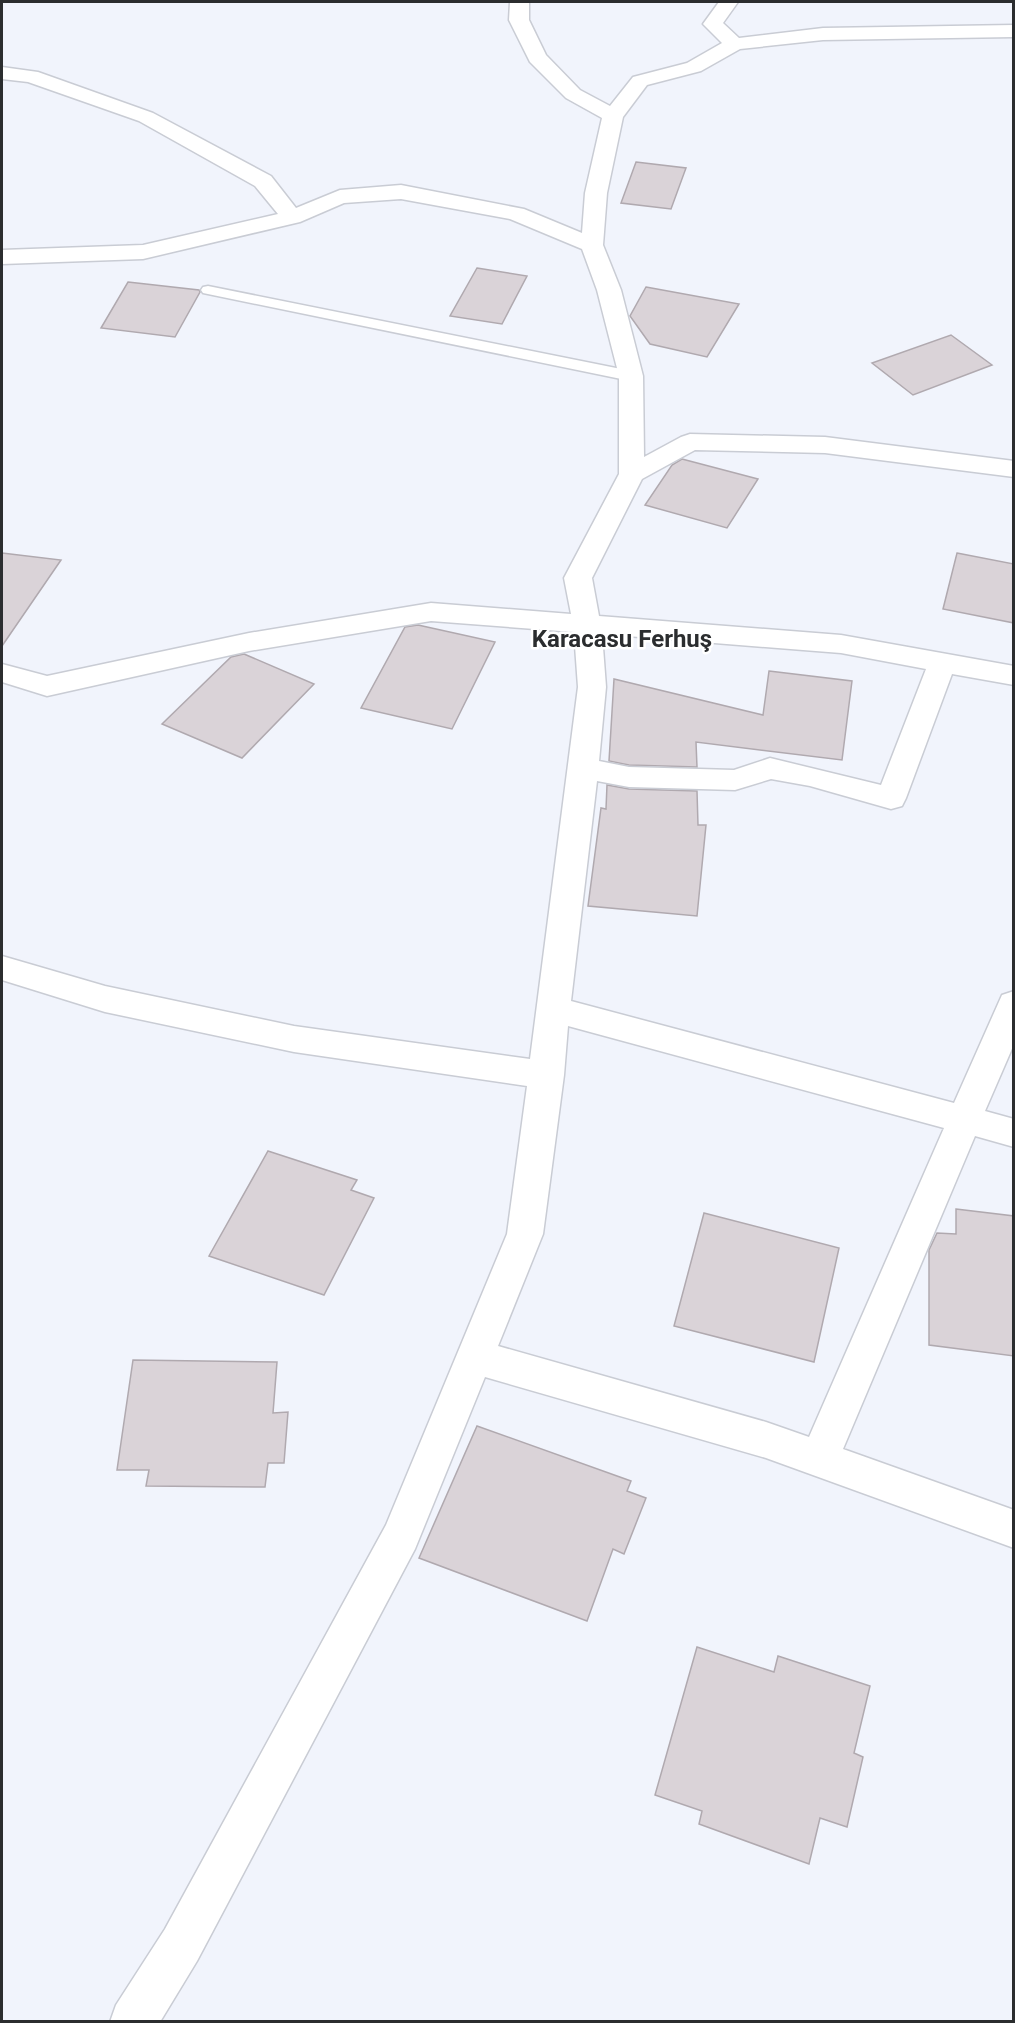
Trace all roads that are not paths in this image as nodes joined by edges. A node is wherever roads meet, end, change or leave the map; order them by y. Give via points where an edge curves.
1 (520, 2) edge
2 (728, 2) edge
3 (1014, 31) edge
4 (735, 44) junction
5 (2, 73) edge
6 (613, 116) junction
7 (292, 217) junction
8 (592, 245) junction
9 (2, 257) edge
10 (208, 290) dead end
11 (631, 376) junction
12 (1014, 469) edge
13 (632, 474) junction
14 (587, 624) junction
15 (942, 663) junction
16 (2, 673) edge
17 (1014, 676) edge
18 (584, 768) junction
19 (2, 968) edge
20 (1014, 1004) edge
21 (554, 1009) junction
22 (547, 1075) junction
23 (964, 1120) junction
24 (1014, 1133) edge
25 (476, 1357) junction
26 (819, 1459) junction
27 (1014, 1528) edge
28 (133, 2022) edge

1 - 6 street via 519,20 537,57 573,94
2 - 4 street via 713,24
3 - 4 street via 823,34
4 - 6 street via 694,67 640,81
5 - 7 street via 31,76 146,117 263,181
6 - 8 street via 596,193
7 - 8 street via 340,197 401,192 516,214
7 - 9 street via 143,252
8 - 11 street via 609,290
10 - 11 lane
11 - 13 street
12 - 13 street via 825,445 690,441
13 - 14 street via 578,578
14 - 15 street via 841,644
14 - 16 street via 431,612 249,642 47,686
14 - 18 street via 592,687
15 - 17 street
15 - 18 street via 891,798 770,768 735,780 629,777
18 - 21 street
19 - 22 street via 105,999 294,1040
20 - 23 street
21 - 22 street
21 - 23 street
22 - 25 street via 525,1234
23 - 24 street
23 - 26 street
25 - 26 street
25 - 28 street via 401,1536 181,1945
26 - 27 street

